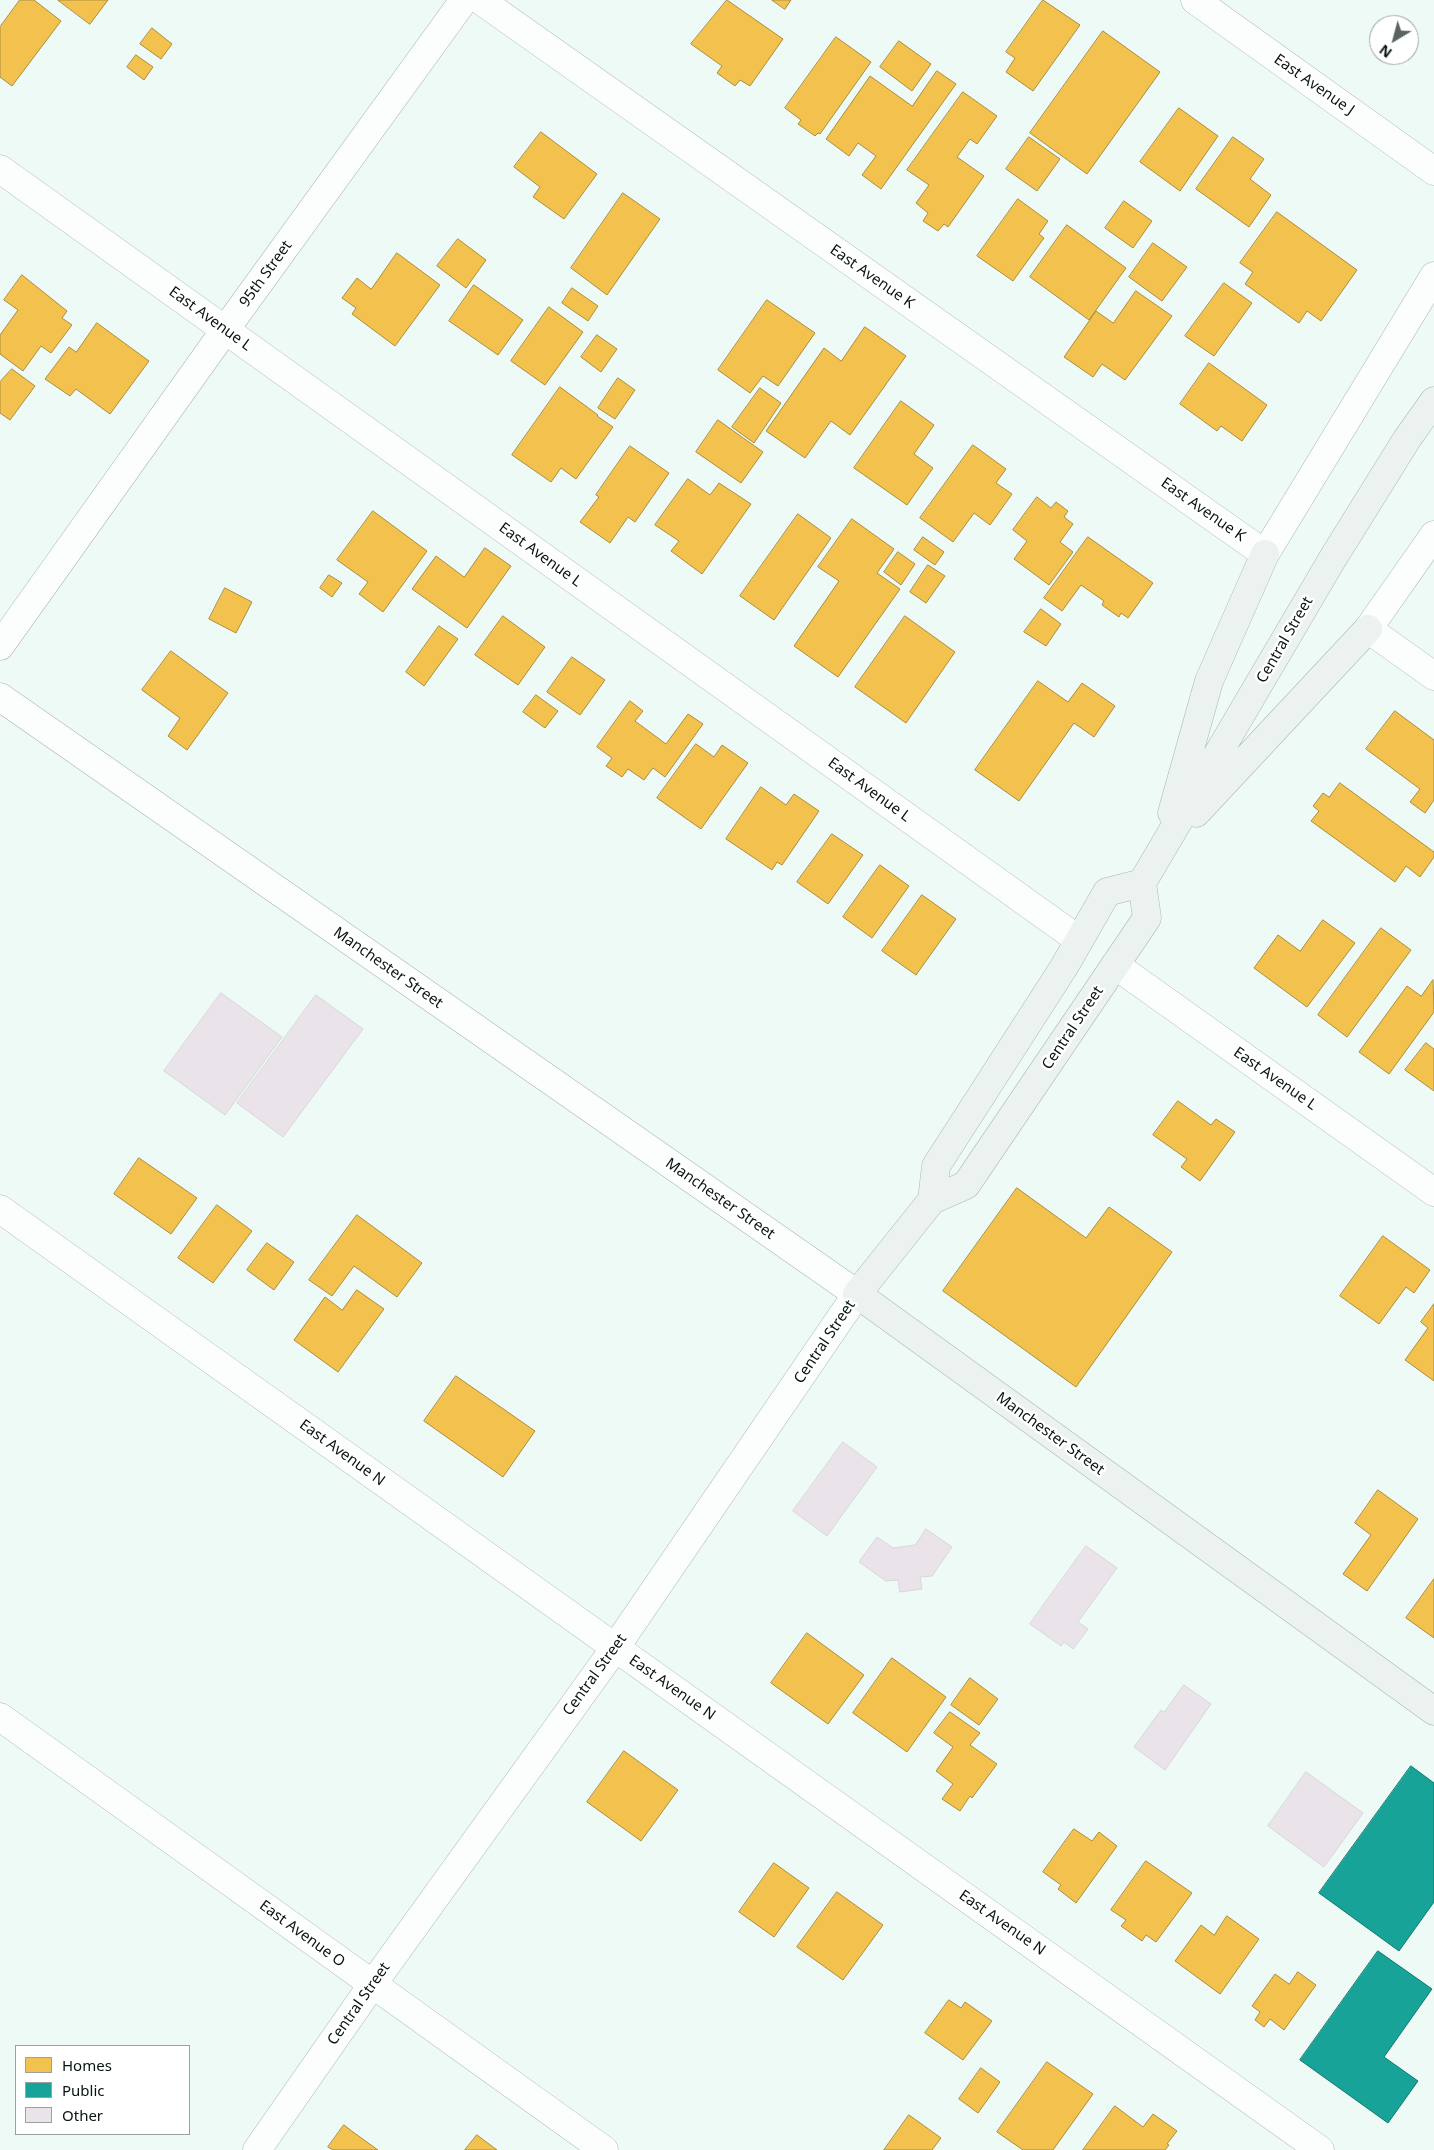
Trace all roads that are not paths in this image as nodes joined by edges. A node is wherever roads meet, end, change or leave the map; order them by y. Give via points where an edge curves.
1 (464, 0) edge
2 (480, 0) edge
3 (1195, 0) edge
4 (0, 169) edge
5 (1434, 170) edge
6 (1434, 276) edge
7 (225, 330) junction
8 (1434, 401) edge
9 (1434, 535) edge
10 (1265, 554) junction
11 (1368, 629) junction
12 (0, 646) edge
13 (1434, 676) edge
14 (0, 697) edge
15 (1162, 848) junction
16 (1142, 883) junction
17 (1079, 940) junction
18 (1115, 965) junction
19 (1434, 1192) edge
20 (932, 1200) junction
21 (0, 1209) edge
22 (857, 1294) junction
23 (616, 1648) junction
24 (1434, 1711) edge
25 (0, 1717) edge
26 (372, 1985) junction
27 (257, 2150) edge
28 (604, 2150) edge
29 (1320, 2150) edge

1 - 7 street, 95th Street
2 - 10 street, East Avenue K
3 - 5 street, East Avenue J
4 - 7 street, East Avenue L
6 - 10 street
7 - 12 street, 95th Street
7 - 17 street, East Avenue L
8 - 15 main road, Central Street via 1333,558
9 - 11 street
10 - 15 main road via 1208,681
11 - 13 street
11 - 15 main road
14 - 22 street, Manchester Street
15 - 16 main road, Central Street
16 - 17 main road via 1107,892
16 - 18 main road, Central Street via 1147,918
17 - 20 main road via 936,1166
18 - 19 street, East Avenue L
18 - 20 main road, Central Street via 966,1185
20 - 22 main road, Central Street
21 - 23 street, East Avenue N
22 - 23 street, Central Street
22 - 24 main road, Manchester Street
23 - 26 street, Central Street
23 - 29 street, East Avenue N
25 - 26 street, East Avenue O
26 - 27 street, Central Street
26 - 28 street, East Avenue O

